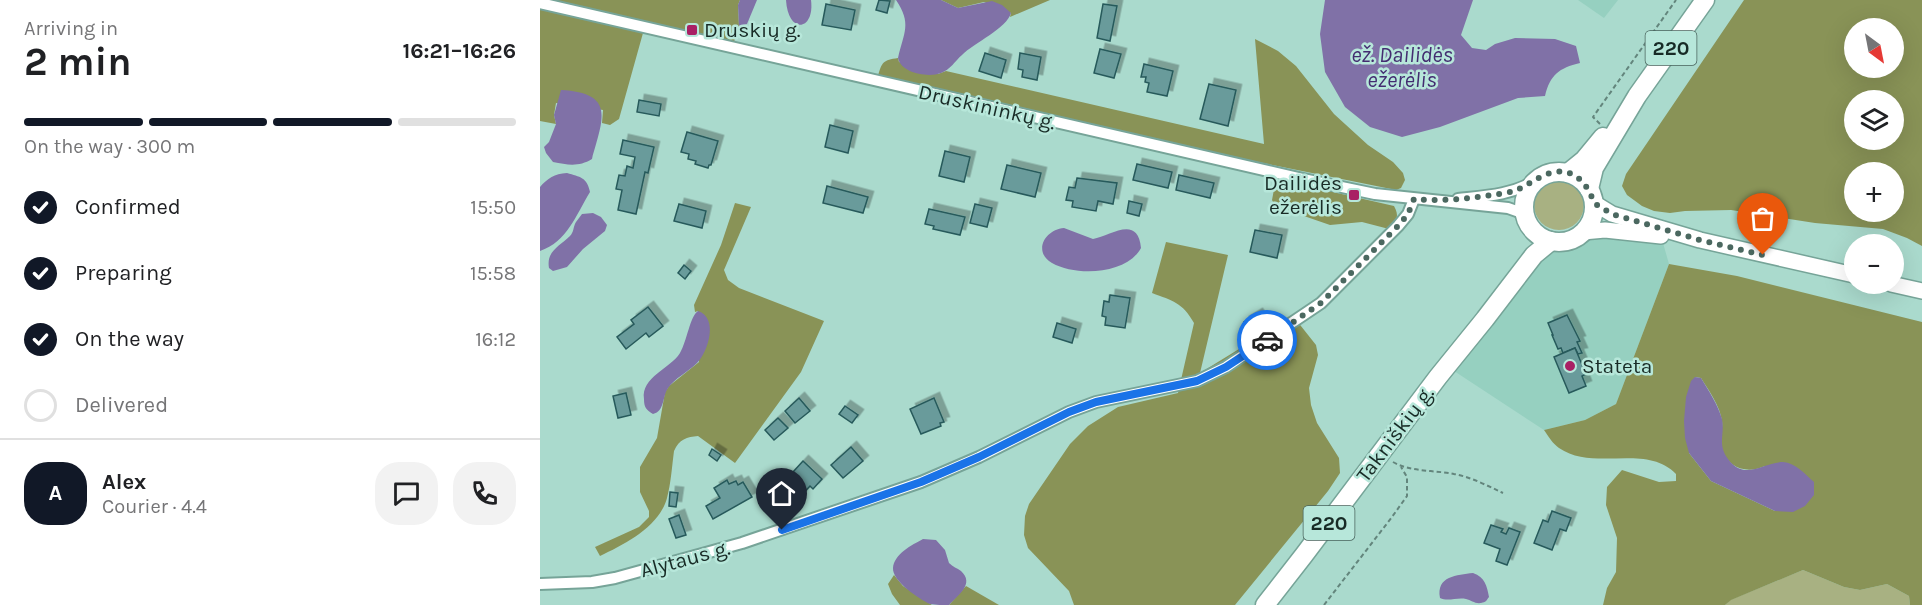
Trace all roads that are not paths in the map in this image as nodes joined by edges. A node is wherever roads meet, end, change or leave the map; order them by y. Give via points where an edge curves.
1 (1705, 0) edge
2 (540, 3) edge
3 (1637, 96) junction
4 (1568, 173) junction
5 (1535, 181) junction
6 (1592, 196) junction
7 (1414, 199) junction
8 (1437, 201) junction
9 (1527, 219) junction
10 (1583, 232) junction
11 (1551, 240) junction
12 (1700, 240) junction
13 (1844, 273) edge
14 (1904, 287) edge
15 (1922, 291) edge
16 (1437, 377) junction
17 (540, 584) edge
18 (1265, 605) edge

1 - 3 main road, 220
2 - 7 street, Druskininkų g. via 1299,178
3 - 4 main road, 220 via 1584,160
3 - 6 main road, 220 via 1594,168
4 - 5 main road via 1557,172
4 - 6 main road via 1580,178
5 - 8 street via 1506,193
5 - 9 main road, 220 via 1525,202
6 - 10 main road, 220 via 1592,219
6 - 12 main road via 1612,214
7 - 8 street, Druskininkų g.
7 - 17 street, Alytaus g. via 1398,226 1321,303 1212,375 1096,402 921,482 742,543 615,578
8 - 9 street via 1508,208
9 - 11 main road via 1539,235
9 - 16 main road, 220 via 1529,237 1525,248 1477,313
10 - 11 main road via 1563,241
10 - 12 main road via 1605,230
11 - 16 main road, 220 via 1534,255
12 - 13 main road
14 - 15 main road
16 - 18 main road, Takniškių g. / 220

